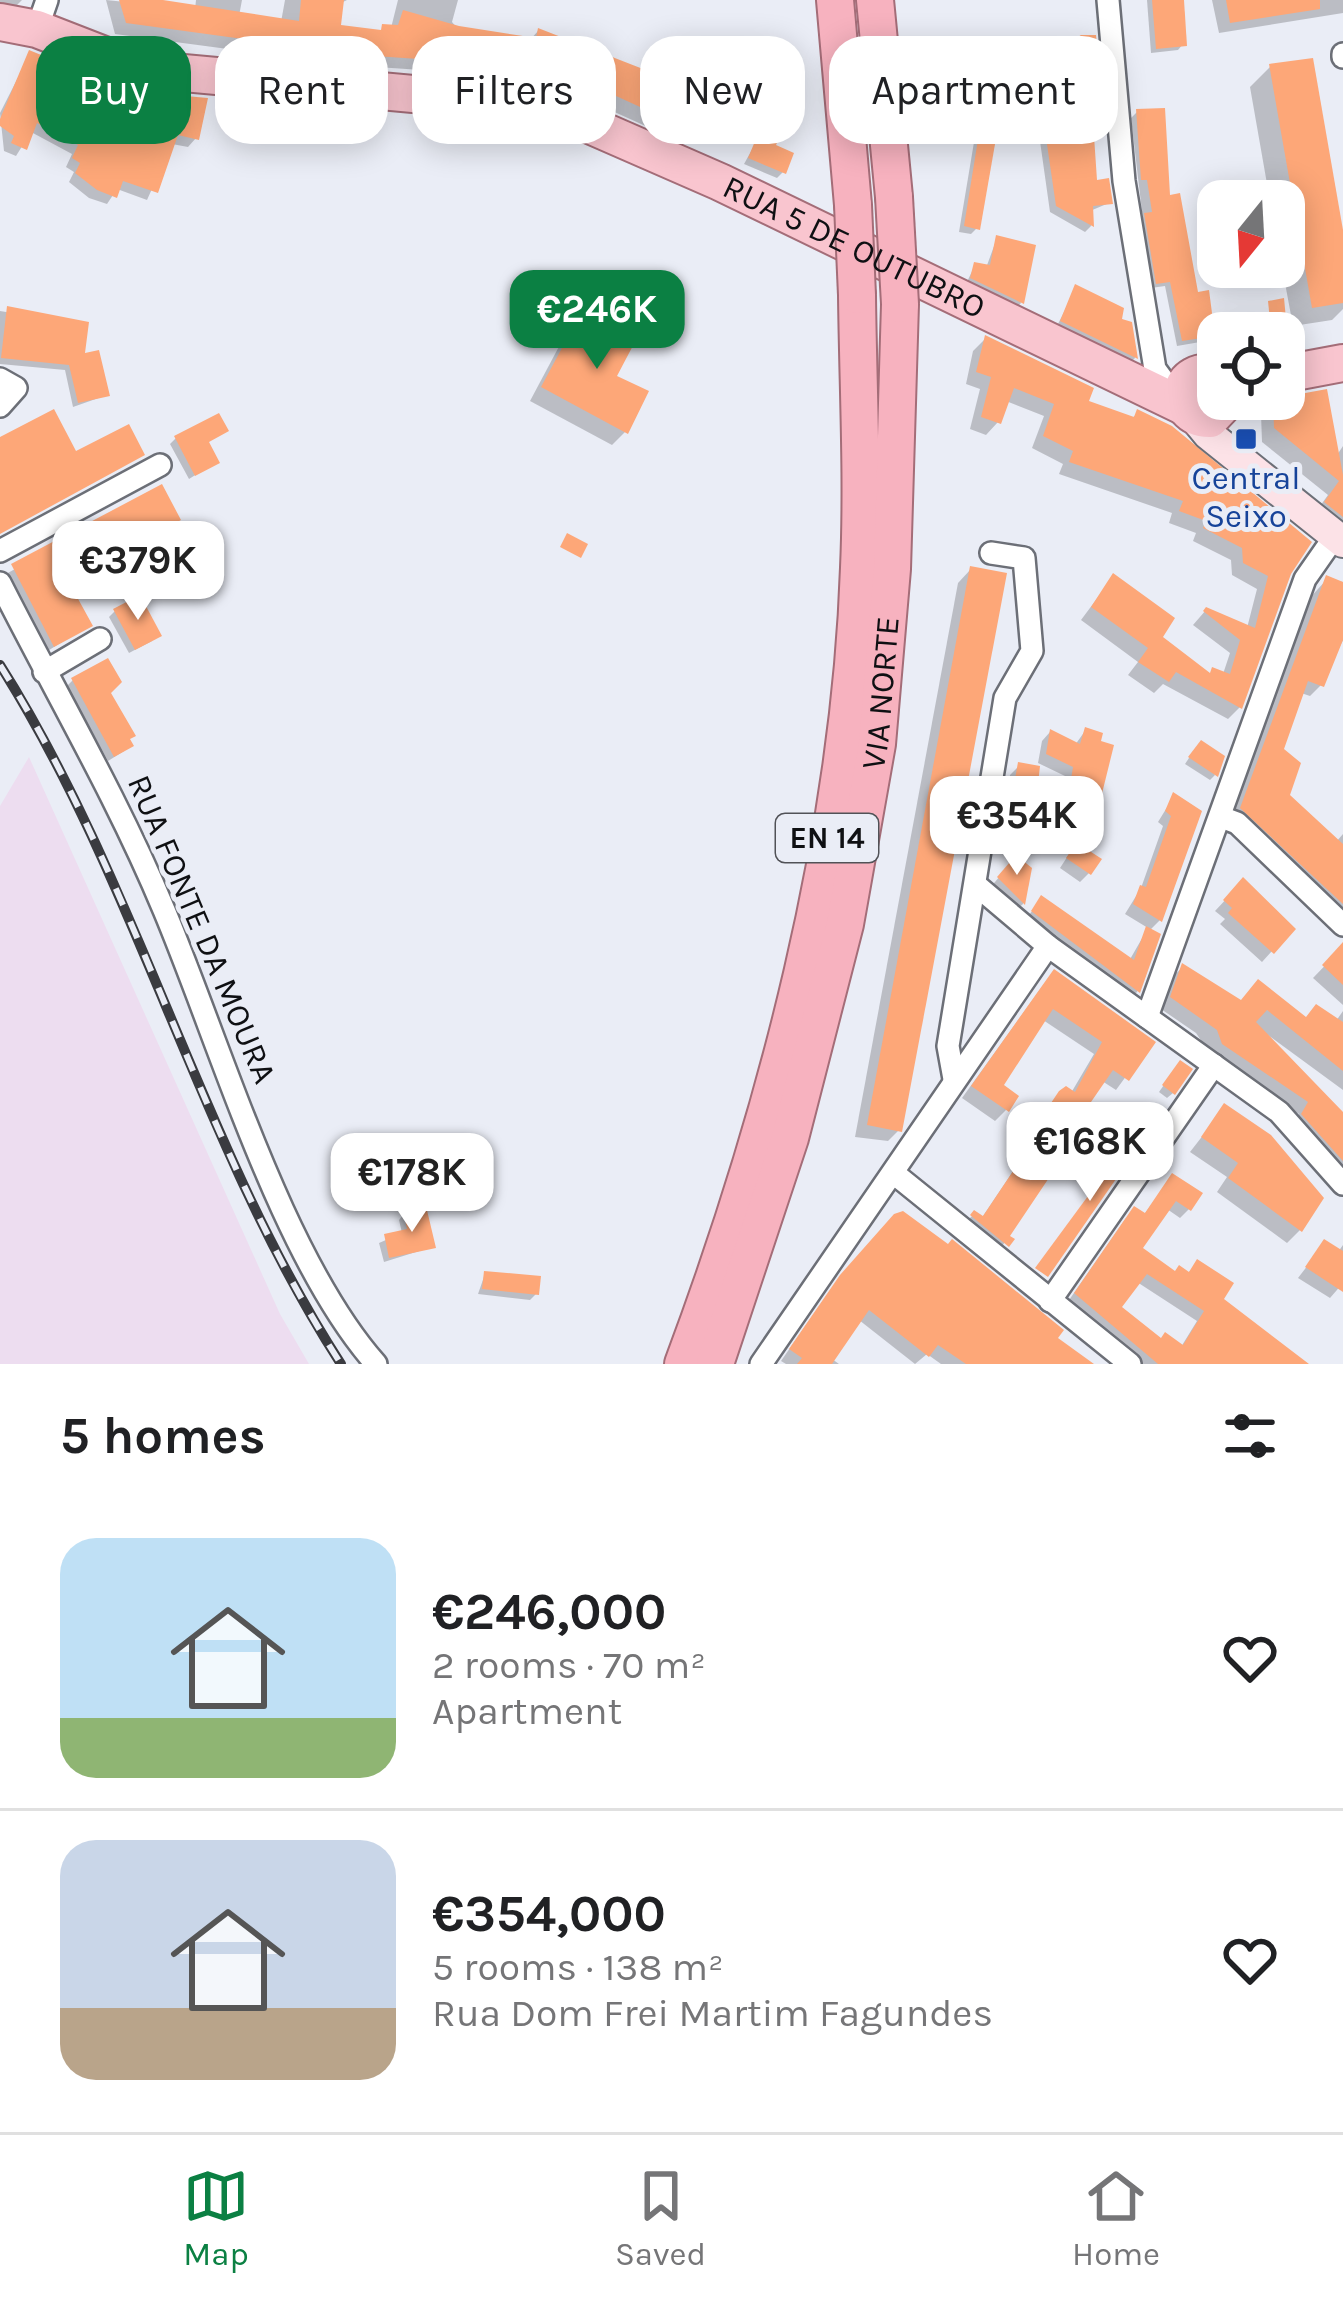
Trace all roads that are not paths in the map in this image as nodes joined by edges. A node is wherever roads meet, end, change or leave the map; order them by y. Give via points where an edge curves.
1 (836, 0) edge
2 (875, 0) edge
3 (1108, 0) edge
4 (42, 15) edge
5 (0, 22) edge
6 (1343, 363) edge
7 (1305, 370) edge
8 (0, 379) edge
9 (1197, 397) edge
10 (1197, 398) edge
11 (0, 406) edge
12 (1221, 420) edge
13 (160, 465) dead end
14 (1339, 539) edge
15 (0, 551) edge
16 (991, 553) dead end
17 (0, 583) edge
18 (100, 639) dead end
19 (44, 672) junction
20 (1221, 817) junction
21 (976, 885) junction
22 (1343, 926) edge
23 (1048, 946) junction
24 (1148, 1017) junction
25 (1214, 1065) junction
26 (954, 1079) junction
27 (896, 1175) junction
28 (1343, 1184) edge
29 (1050, 1301) junction
30 (376, 1364) edge
31 (683, 1364) edge
32 (715, 1364) edge
33 (761, 1364) edge
34 (1130, 1364) edge

1 - 31 highway, VIA NORTE / EN 14, bridge via 857,295 859,569 837,790 743,1201
2 - 32 highway, VIA NORTE / EN 14, bridge via 900,304 877,745 845,924 790,1138
3 - 9 street via 1155,369
4 - 5 main road, RUA 5 DE OUTUBRO
4 - 10 main road, RUA 5 DE OUTUBRO via 140,69 511,103 569,116
6 - 7 main road
8 - 11 street via 16,388
12 - 14 main road
13 - 15 street
14 - 20 street via 1305,579
16 - 21 street via 1024,558 1032,651 1005,698
17 - 19 street, RUA FONTE DA MOURA
18 - 19 street
19 - 30 street, RUA FONTE DA MOURA via 130,832 288,1213
20 - 22 street via 1237,823
20 - 24 street
21 - 23 street
21 - 26 street via 948,1046
23 - 24 street
23 - 26 street
24 - 25 street
25 - 28 street via 1280,1112
25 - 29 street
26 - 27 street
27 - 29 street
27 - 33 street
29 - 34 street

